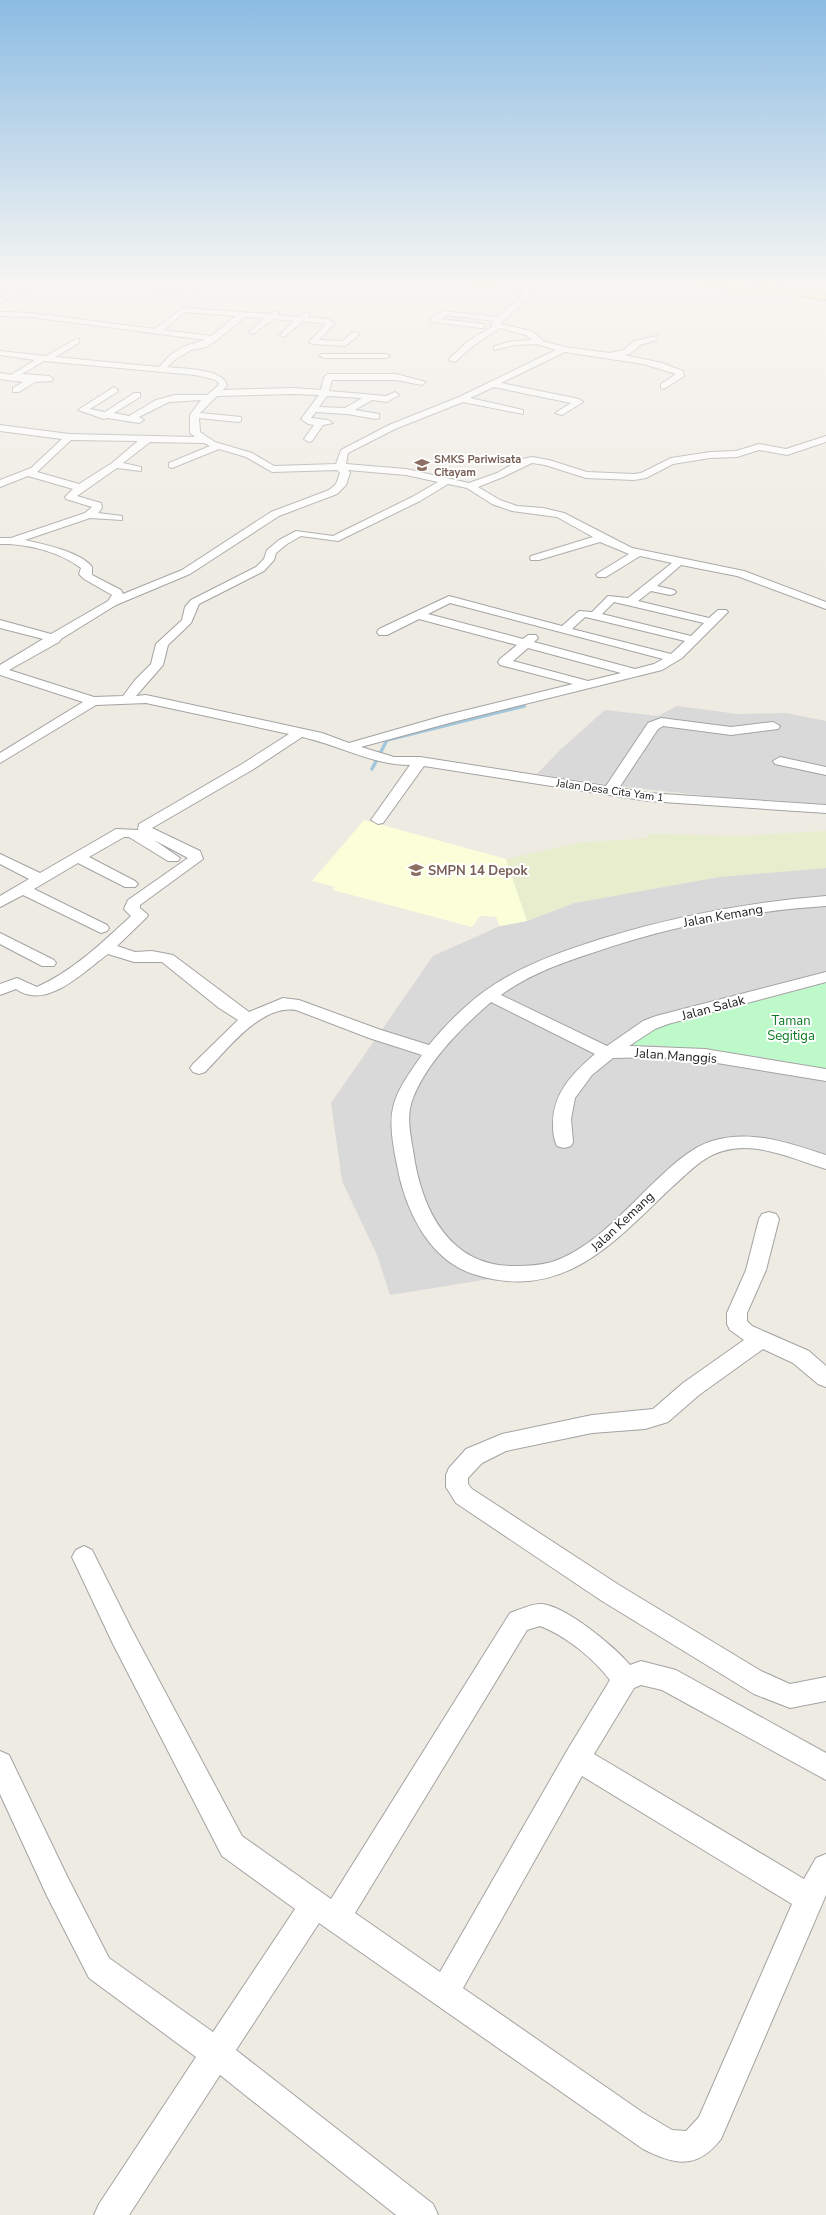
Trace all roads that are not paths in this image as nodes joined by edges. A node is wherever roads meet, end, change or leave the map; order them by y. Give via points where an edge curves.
1 (25, 384) edge
2 (223, 384) edge
3 (325, 384) edge
4 (391, 384) edge
5 (494, 384) edge
6 (496, 384) edge
7 (667, 384) edge
8 (195, 386) dead end
9 (664, 386) dead end
10 (357, 387) dead end
11 (382, 389) dead end
12 (16, 390) dead end
13 (114, 390) dead end
14 (325, 390) junction
15 (212, 395) junction
16 (137, 396) dead end
17 (183, 396) junction
18 (371, 396) junction
19 (462, 399) junction
20 (313, 409) junction
21 (346, 411) junction
22 (520, 412) dead end
23 (559, 414) dead end
24 (194, 415) junction
25 (104, 416) junction
26 (376, 416) dead end
27 (238, 419) dead end
28 (1, 429) edge
29 (69, 437) junction
30 (771, 437) dead end
31 (146, 439) junction
32 (309, 439) dead end
33 (826, 439) edge
34 (203, 440) junction
35 (219, 446) junction
36 (766, 447) junction
37 (115, 465) junction
38 (172, 465) dead end
39 (340, 467) junction
40 (138, 469) dead end
41 (28, 473) junction
42 (446, 481) junction
43 (0, 484) edge
44 (470, 486) junction
45 (80, 488) junction
46 (89, 515) junction
47 (118, 518) dead end
48 (249, 533) junction
49 (602, 538) junction
50 (0, 541) edge
51 (13, 541) junction
52 (283, 542) junction
53 (638, 553) junction
54 (535, 558) dead end
55 (676, 565) dead end
56 (602, 575) dead end
57 (804, 583) dead end
58 (649, 587) junction
59 (782, 589) junction
60 (670, 592) dead end
61 (630, 602) junction
62 (112, 603) junction
63 (826, 606) edge
64 (722, 612) dead end
65 (418, 615) junction
66 (594, 616) junction
67 (712, 622) junction
68 (0, 624) edge
69 (549, 626) junction
70 (564, 630) junction
71 (383, 632) dead end
72 (55, 639) junction
73 (694, 640) junction
74 (525, 643) junction
75 (673, 658) junction
76 (0, 670) edge
77 (636, 672) junction
78 (589, 684) junction
79 (128, 698) junction
80 (93, 701) junction
81 (773, 726) dead end
82 (299, 733) junction
83 (348, 747) junction
84 (0, 759) edge
85 (420, 761) junction
86 (780, 761) dead end
87 (826, 771) edge
88 (610, 791) junction
89 (826, 810) edge
90 (378, 820) dead end
91 (78, 857) junction
92 (0, 858) edge
93 (173, 858) dead end
94 (40, 879) junction
95 (130, 884) dead end
96 (23, 889) junction
97 (826, 901) edge
98 (0, 902) edge
99 (101, 928) dead end
100 (0, 938) edge
101 (106, 948) junction
102 (48, 963) dead end
103 (826, 977) edge
104 (0, 990) edge
105 (489, 995) junction
106 (248, 1019) junction
107 (432, 1052) junction
108 (608, 1053) junction
109 (198, 1068) dead end
110 (826, 1075) edge
111 (564, 1142) dead end
112 (825, 1158) edge
113 (769, 1219) dead end
114 (760, 1340) junction
115 (826, 1378) edge
116 (84, 1557) dead end
117 (625, 1679) junction
118 (826, 1689) edge
119 (577, 1758) junction
120 (0, 1764) edge
121 (826, 1767) edge
122 (826, 1868) edge
123 (809, 1898) junction
124 (325, 1911) junction
125 (444, 1993) junction
126 (216, 2053) junction
127 (110, 2215) edge
128 (422, 2215) edge

1 - 12 street
2 - 15 street
3 - 14 street
4 - 18 street via 388,386 397,391 387,399
5 - 19 street
6 - 23 street via 579,402
7 - 9 street
8 - 17 street
10 - 14 street
11 - 18 street
13 - 25 street via 82,410
14 - 15 street
14 - 18 street
14 - 20 street
15 - 17 street
15 - 24 street
16 - 25 street
17 - 25 street via 161,400 134,420
18 - 21 street
19 - 22 street
19 - 39 street via 350,447 343,454
20 - 21 street
20 - 32 street via 306,419 324,423
21 - 26 street
24 - 27 street
24 - 34 street via 195,434
28 - 29 street
29 - 31 street
29 - 41 street
30 - 36 street
31 - 34 street
31 - 37 street
33 - 36 street via 787,452
34 - 35 street
35 - 38 street
35 - 39 street via 249,455 268,468 277,470
36 - 44 street via 737,454 671,461 643,476 634,477 586,475 539,460 528,460 500,475
37 - 40 street
37 - 45 street
39 - 42 street via 361,466
39 - 48 street via 345,473 344,482 338,489 275,514
41 - 43 street
41 - 45 street
42 - 44 street
42 - 52 street via 416,499 334,539 300,532
44 - 49 street via 496,502 516,510 543,511 560,515
45 - 46 street via 70,497 97,505
46 - 47 street
46 - 51 street
48 - 52 street
48 - 62 street via 186,572
49 - 53 street
49 - 54 street
50 - 51 street
51 - 62 street via 65,554 84,563 88,577 117,592 118,595
52 - 79 street via 271,552 269,560 260,569 195,602 191,607 188,621 162,644 158,665
53 - 56 street
53 - 59 street via 740,574
55 - 58 street
57 - 59 street
58 - 60 street
58 - 61 street
59 - 63 street
61 - 66 street via 612,598
61 - 67 street
62 - 72 street
64 - 67 street
65 - 69 street via 449,598
65 - 71 street
65 - 74 street
66 - 70 street via 583,613
66 - 73 street
67 - 73 street
68 - 72 street
69 - 70 street
69 - 74 street
70 - 75 street
72 - 76 street
73 - 75 street
74 - 77 street
74 - 78 street via 504,662
75 - 77 street via 658,667
76 - 80 street
77 - 78 street
78 - 83 street
79 - 80 street, Jalan Desa Cita Yam 1
79 - 82 street, Jalan Desa Cita Yam 1 via 146,699
80 - 84 street
81 - 88 street via 731,731 661,722 653,726
82 - 83 street, Jalan Desa Cita Yam 1 via 322,737
82 - 101 street via 144,827 145,830 195,854 196,859 133,903 132,909 140,915 139,917
83 - 85 street, Jalan Desa Cita Yam 1 via 394,761
85 - 88 street, Jalan Desa Cita Yam 1
85 - 90 street
86 - 87 street
88 - 89 street, Jalan Desa Cita Yam 1 via 726,804
91 - 93 street via 121,832 133,833
91 - 94 street
91 - 95 street
92 - 94 street
94 - 96 street
96 - 98 street
96 - 99 street
97 - 105 street, Jalan Kemang via 721,914 650,929 557,959 511,981
100 - 102 street
101 - 104 street via 41,991 34,992 17,983
101 - 106 street via 134,957 168,958 225,1004
103 - 108 street, Jalan Salak via 662,1020 649,1025
105 - 107 street, Jalan Kemang
105 - 108 street
106 - 107 street via 282,1003 299,1004 375,1034
106 - 109 street
107 - 112 street, Jalan Kemang via 408,1090 400,1116 407,1176 438,1243 456,1258 478,1269 521,1275 564,1267 584,1256 608,1236 688,1163 719,1145 734,1142 751,1143
108 - 110 street, Jalan Manggis via 678,1053
108 - 111 street via 578,1078 562,1107 560,1127
113 - 114 street via 756,1270 736,1321 741,1329
114 - 115 street via 801,1357
114 - 118 street via 691,1389 660,1416 645,1420 592,1424 502,1443 474,1456 457,1475 457,1487 464,1496 648,1618 757,1682 786,1696 799,1696
116 - 124 street via 232,1846
117 - 119 street
117 - 121 street via 641,1673 666,1679
117 - 124 street via 611,1661 558,1622 540,1615 519,1621
119 - 123 street
119 - 125 street
120 - 126 street via 99,1968
122 - 123 street
123 - 125 street via 710,2128 696,2143 683,2148 672,2146 631,2123
124 - 125 street
124 - 126 street
126 - 127 street
126 - 128 street

